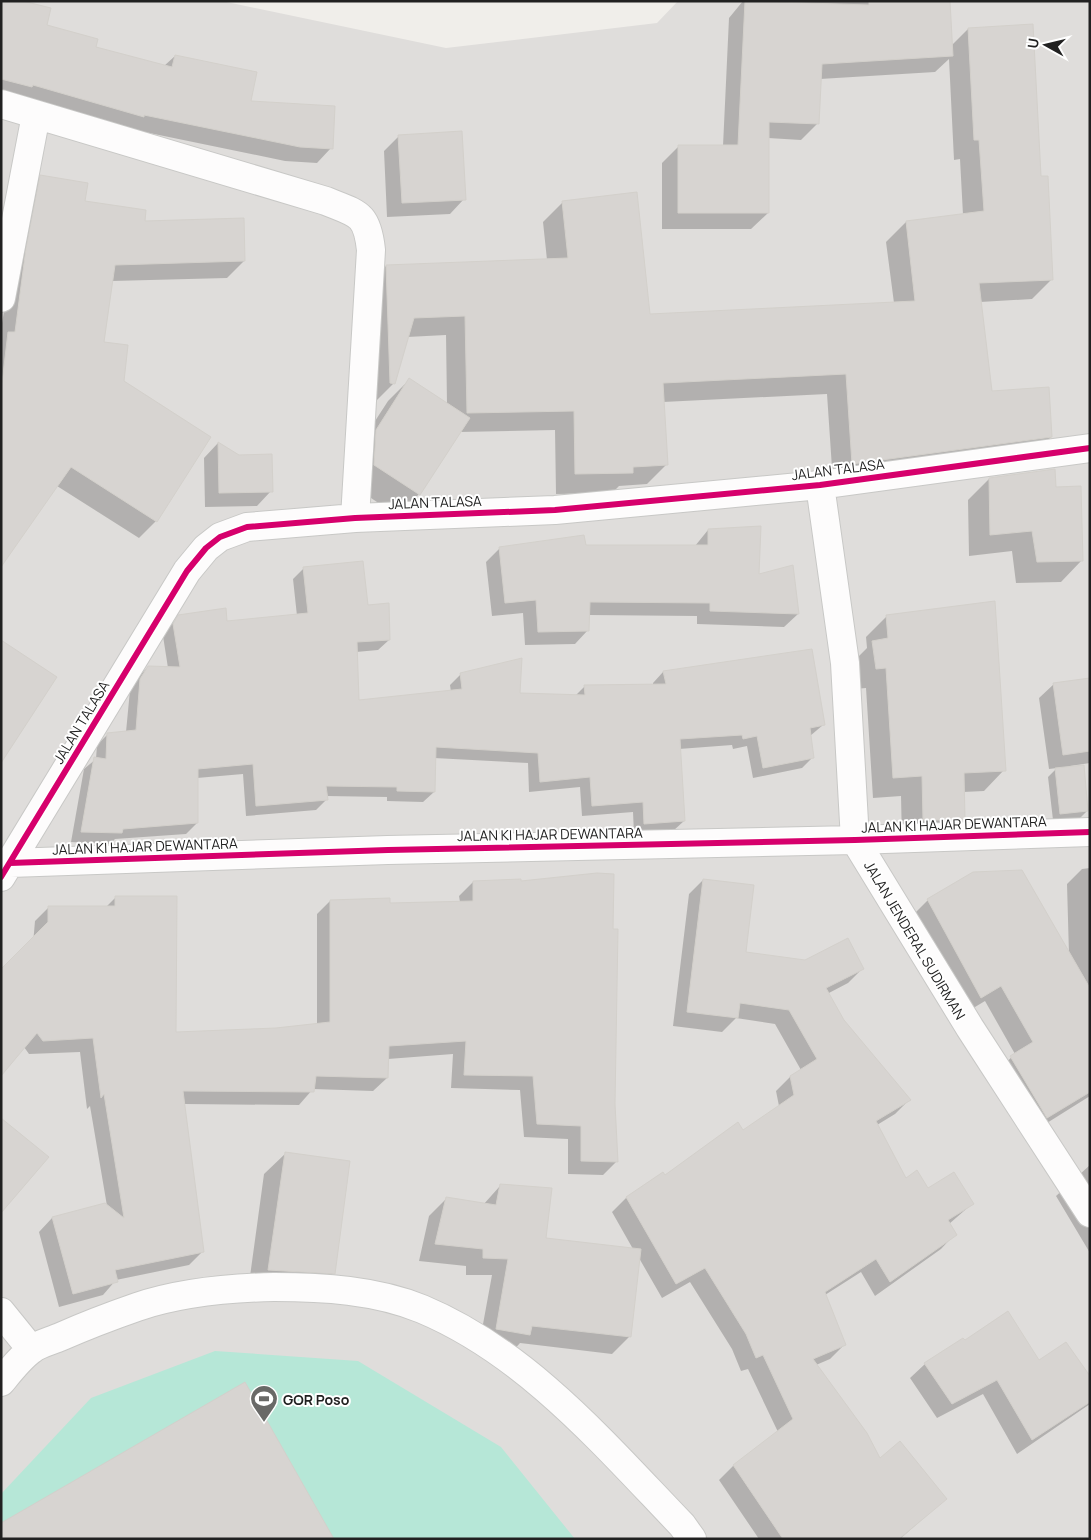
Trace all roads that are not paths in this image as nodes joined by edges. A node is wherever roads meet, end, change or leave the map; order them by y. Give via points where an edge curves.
1 (1, 104) edge
2 (36, 115) junction
3 (1, 298) edge
4 (1090, 448) edge
5 (820, 485) junction
6 (355, 518) junction
7 (1090, 832) edge
8 (855, 840) junction
9 (6, 870) edge
10 (1090, 1213) edge
11 (1, 1312) edge
12 (31, 1349) junction
13 (1, 1382) edge
14 (692, 1539) edge

1 - 2 street
2 - 3 street
2 - 6 street via 326,201 364,219 371,250
4 - 5 street, JALAN TALASA
5 - 6 street, JALAN TALASA via 555,510
5 - 8 street, JALAN JENDERAL SUDIRMAN via 845,663
6 - 9 street, JALAN TALASA via 247,527 220,537 206,548 187,571
7 - 8 street, JALAN KI HAJAR DEWANTARA
8 - 9 street, JALAN KI HAJAR DEWANTARA via 388,850
8 - 10 street, JALAN JENDERAL SUDIRMAN via 970,1028
11 - 12 street
12 - 13 street
12 - 14 street via 157,1300 196,1293 314,1287 370,1295 421,1308 476,1336 524,1369 584,1424

